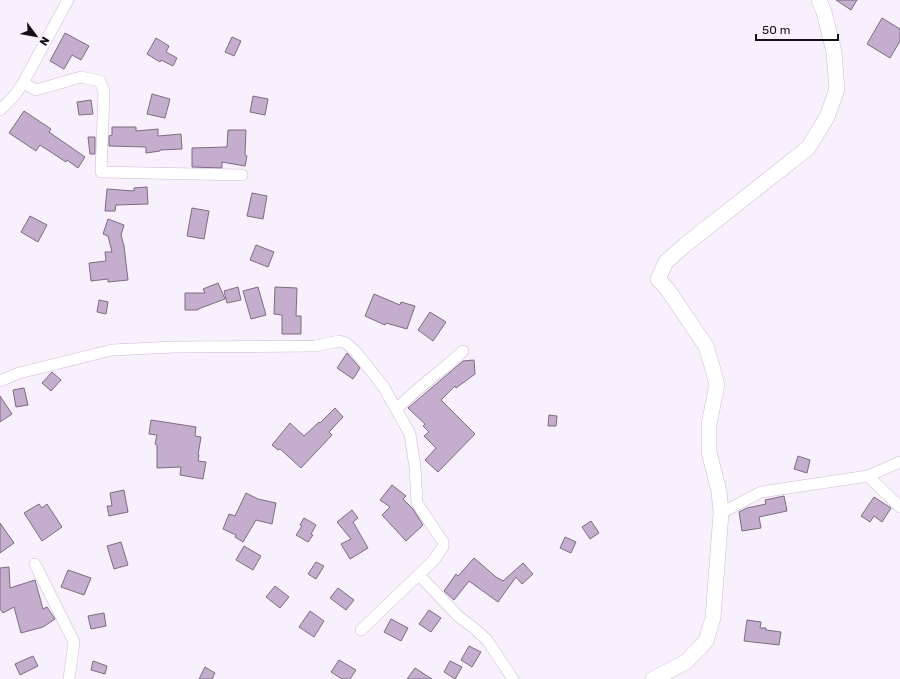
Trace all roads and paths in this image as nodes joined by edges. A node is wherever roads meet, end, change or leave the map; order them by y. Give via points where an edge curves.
1 (68, 0) edge
2 (819, 0) edge
3 (23, 83) junction
4 (0, 110) edge
5 (242, 175) dead end
6 (463, 350) dead end
7 (0, 381) edge
8 (397, 409) junction
9 (900, 462) edge
10 (868, 476) junction
11 (900, 507) edge
12 (721, 513) junction
13 (35, 564) dead end
14 (419, 575) junction
15 (361, 630) dead end
16 (69, 679) edge
17 (513, 679) edge
18 (653, 679) edge

1 - 3 street
2 - 12 main road via 834,52 837,89 827,118 808,148 685,244 666,262 658,279 706,346 717,384 708,424 709,452 719,491
3 - 4 street
3 - 5 street via 36,90 81,77 100,81 104,92 101,172
6 - 8 street
7 - 8 street via 19,373 112,350 315,346 338,341 346,343 356,352 383,386
8 - 14 street via 410,434 417,503 444,547
9 - 10 street
10 - 11 street
10 - 12 street via 761,492
12 - 18 main road via 713,618 706,641 686,662
13 - 16 street via 74,642
14 - 15 street
14 - 17 street via 458,616 487,640

